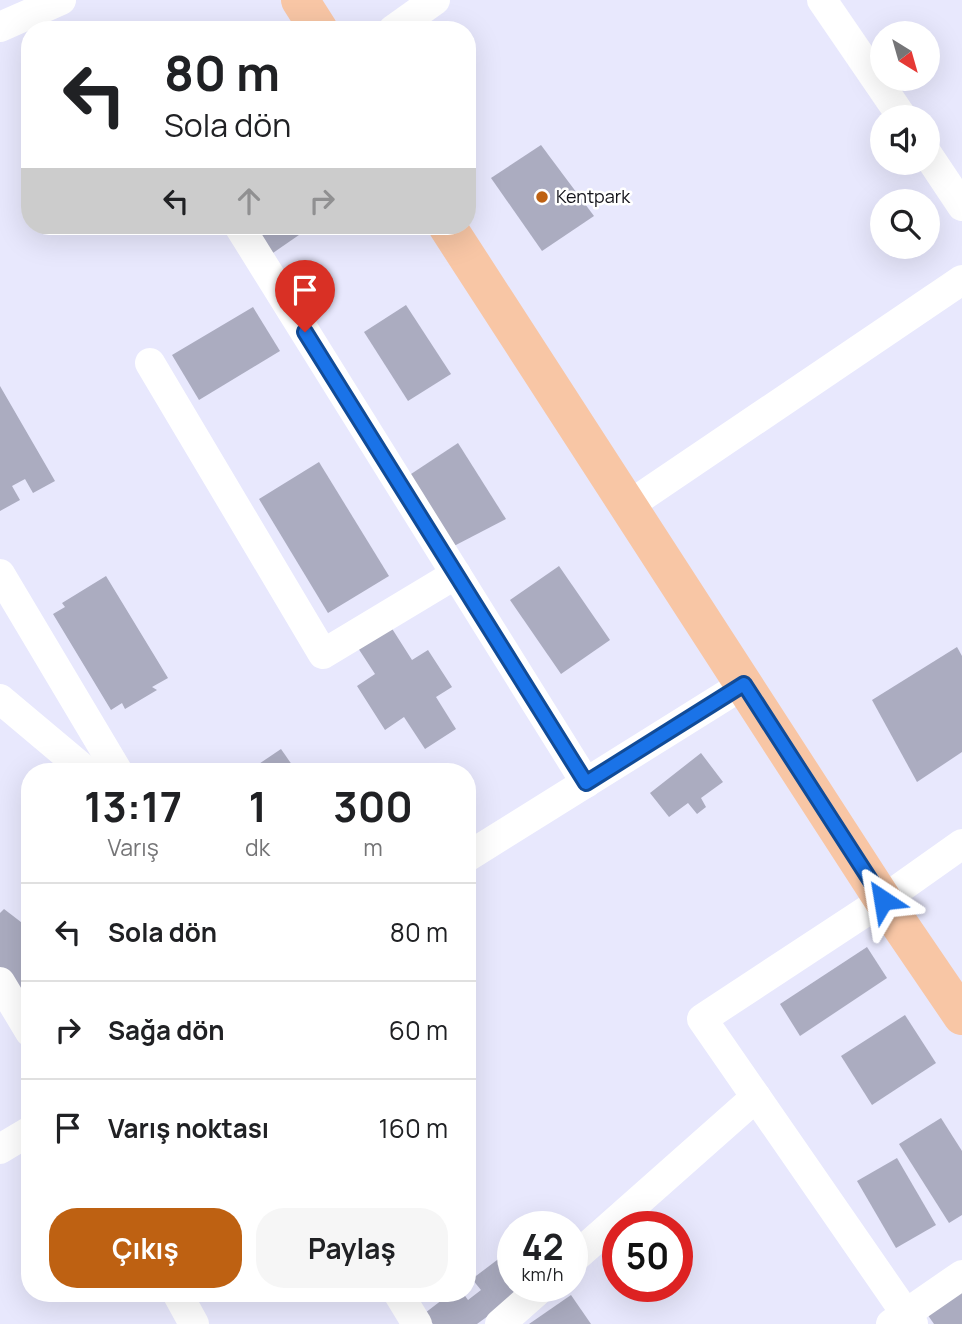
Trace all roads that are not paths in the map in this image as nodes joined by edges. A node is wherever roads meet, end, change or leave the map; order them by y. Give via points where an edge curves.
1 (61, 0) edge
2 (300, 0) edge
3 (435, 0) edge
4 (822, 0) edge
5 (313, 21) edge
6 (406, 21) edge
7 (0, 27) edge
8 (894, 105) edge
9 (940, 173) edge
10 (962, 206) edge
11 (245, 235) edge
12 (453, 235) edge
13 (962, 280) edge
14 (150, 363) dead end
15 (628, 506) junction
16 (0, 574) edge
17 (456, 574) junction
18 (744, 684) junction
19 (0, 699) edge
20 (76, 763) edge
21 (113, 763) edge
22 (586, 783) junction
23 (962, 844) edge
24 (476, 851) edge
25 (883, 900) junction
26 (0, 982) edge
27 (962, 1016) edge
28 (21, 1017) edge
29 (756, 1097) junction
30 (21, 1136) edge
31 (0, 1149) edge
32 (588, 1246) edge
33 (962, 1275) edge
34 (182, 1302) edge
35 (404, 1302) edge
36 (525, 1302) edge
37 (903, 1321) edge
38 (194, 1324) edge
39 (418, 1324) edge
40 (500, 1324) edge

1 - 7 street
2 - 5 main road
3 - 6 street
4 - 8 street
9 - 10 street
11 - 17 street
12 - 15 main road
13 - 15 street
14 - 17 street via 323,654
15 - 18 main road
16 - 21 street
17 - 22 street
18 - 22 street
18 - 25 main road
19 - 20 street
22 - 24 street
23 - 25 street
25 - 27 main road
25 - 29 street via 702,1018
26 - 28 street
29 - 32 street
29 - 37 street
30 - 31 street
33 - 37 street
34 - 38 street
35 - 39 street
36 - 40 street

